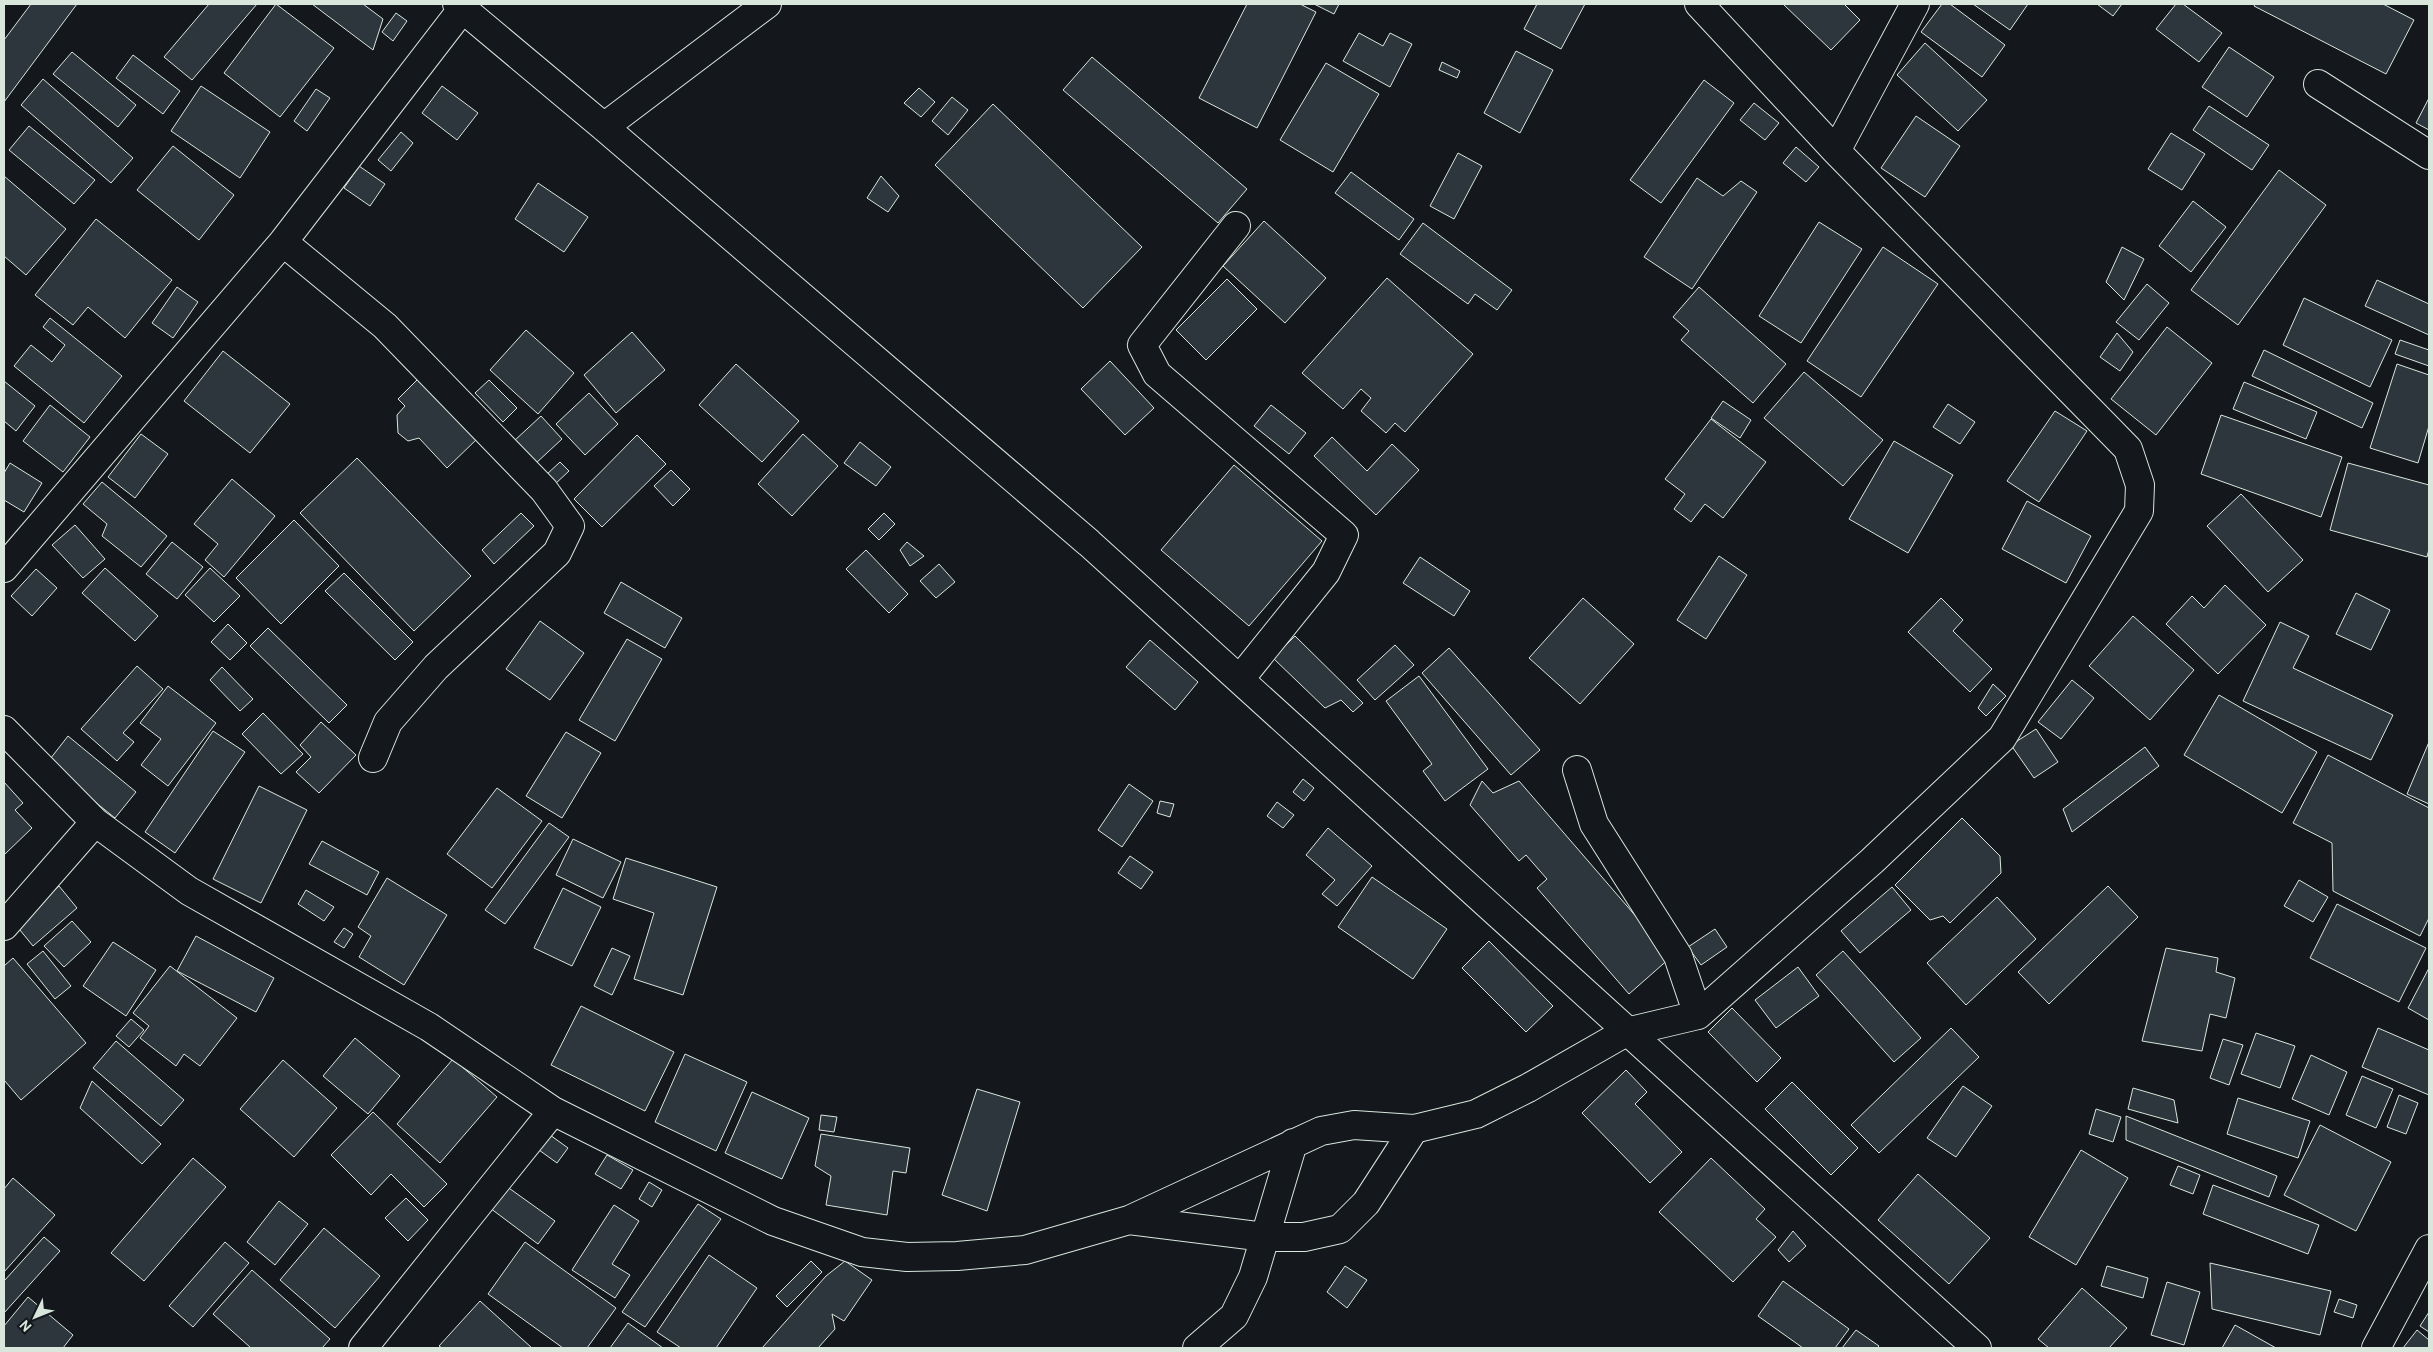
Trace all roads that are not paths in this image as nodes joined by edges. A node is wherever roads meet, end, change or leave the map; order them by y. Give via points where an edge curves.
1 (767, 4) edge
2 (1699, 4) edge
3 (1915, 4) edge
4 (460, 6) edge
5 (2318, 84) dead end
6 (604, 127) junction
7 (1836, 151) junction
8 (2429, 155) edge
9 (1236, 226) dead end
10 (283, 242) junction
11 (4, 568) edge
12 (1240, 679) junction
13 (4, 730) edge
14 (373, 758) dead end
15 (1577, 770) dead end
16 (95, 822) junction
17 (4, 926) edge
18 (1698, 1015) junction
19 (1626, 1032) junction
20 (553, 1111) junction
21 (1414, 1129) junction
22 (1293, 1143) junction
23 (1129, 1220) junction
24 (1265, 1237) junction
25 (2429, 1248) edge
26 (376, 1344) edge
27 (1197, 1348) edge
28 (1977, 1348) edge
29 (2376, 1348) edge

1 - 6 street
2 - 7 street
3 - 7 street
4 - 6 street
4 - 10 street
5 - 8 street
6 - 12 street via 1089,543
7 - 18 street via 2128,449 2140,485 2139,511 2002,738 1872,860
9 - 12 street via 1142,345 1157,374 1344,535 1326,572
10 - 11 street
10 - 14 street via 385,326 544,490 570,526 557,553 436,667 388,722
12 - 19 street
13 - 16 street
15 - 18 street via 1594,824 1678,956
16 - 17 street
16 - 20 street via 189,891 429,1027
18 - 19 street
19 - 21 street via 1476,1114
19 - 28 street
20 - 23 street via 773,1221 862,1252 906,1257 1025,1250
20 - 26 street
21 - 22 street via 1354,1125 1321,1130
21 - 24 street via 1366,1203 1340,1229 1304,1237
22 - 23 street
22 - 24 street
23 - 24 street
24 - 27 street via 1254,1278 1234,1316
25 - 29 street

